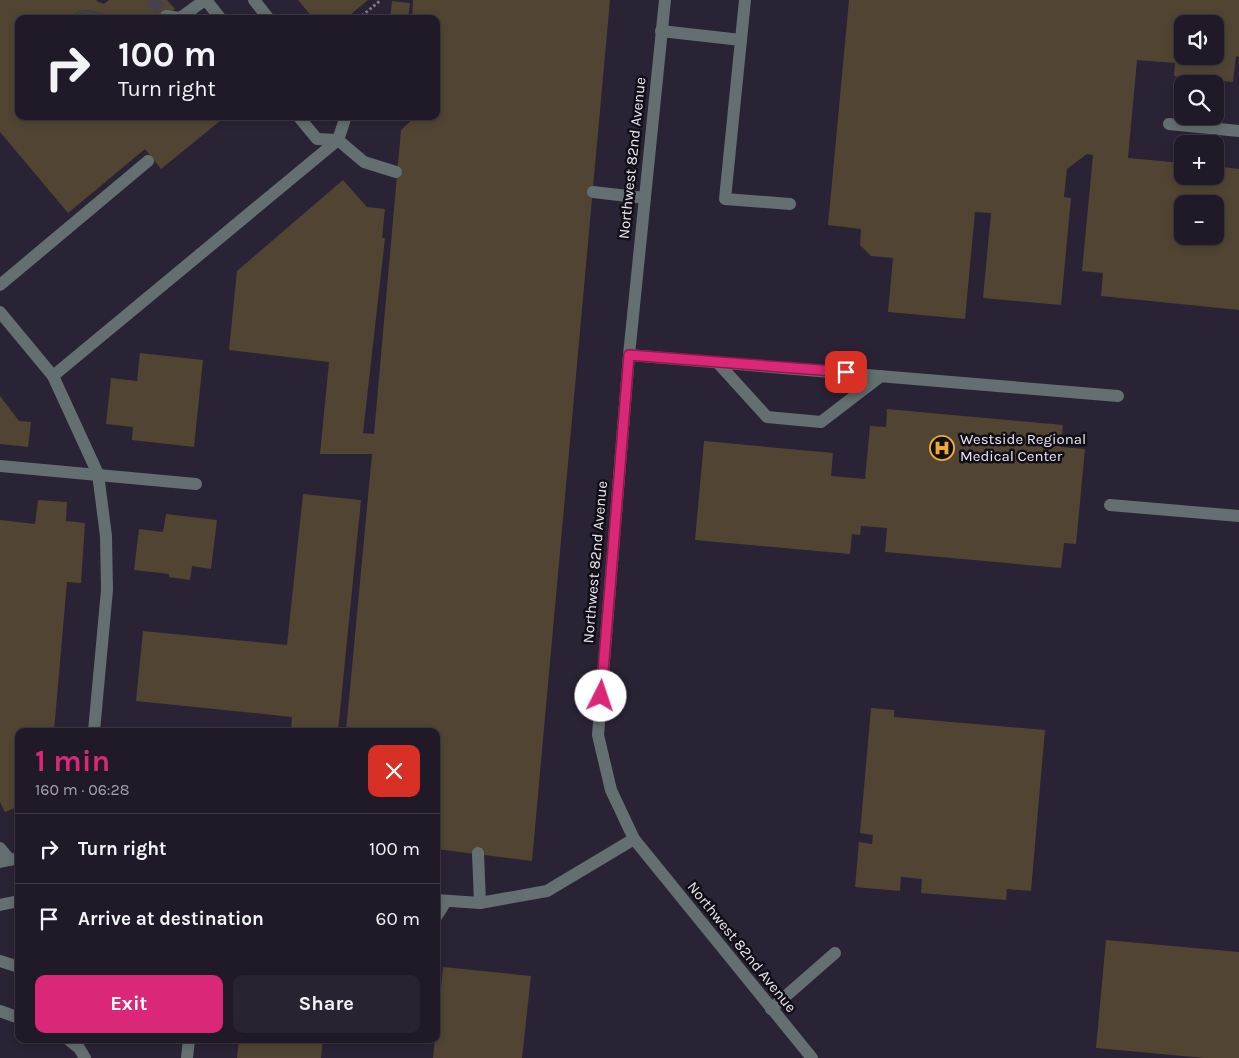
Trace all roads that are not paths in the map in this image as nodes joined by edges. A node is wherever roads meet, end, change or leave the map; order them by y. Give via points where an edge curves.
1 (205, 0) edge
2 (254, 0) edge
3 (664, 0) edge
4 (745, 0) edge
5 (184, 15) edge
6 (218, 15) edge
7 (266, 15) edge
8 (661, 31) junction
9 (741, 40) junction
10 (301, 120) edge
11 (345, 120) edge
12 (1169, 124) dead end
13 (1239, 131) edge
14 (338, 140) junction
15 (148, 161) dead end
16 (396, 172) dead end
17 (593, 192) dead end
18 (645, 198) junction
19 (790, 204) dead end
20 (0, 285) edge
21 (0, 312) edge
22 (629, 355) junction
23 (717, 362) junction
24 (53, 376) junction
25 (882, 376) junction
26 (1118, 396) dead end
27 (0, 466) edge
28 (98, 474) junction
29 (196, 484) dead end
30 (1110, 505) dead end
31 (1239, 516) edge
32 (94, 728) edge
33 (634, 839) junction
34 (0, 848) edge
35 (478, 853) dead end
36 (10, 860) edge
37 (441, 900) edge
38 (15, 902) edge
39 (480, 903) junction
40 (0, 904) edge
41 (835, 953) dead end
42 (0, 961) edge
43 (15, 966) edge
44 (771, 1009) junction
45 (0, 1011) edge
46 (15, 1017) edge
47 (73, 1043) edge
48 (189, 1043) edge
49 (85, 1058) edge
50 (187, 1058) edge
51 (812, 1058) edge

1 - 5 street
1 - 6 street
2 - 7 street
3 - 8 street, Northwest 82nd Avenue
4 - 9 street
8 - 9 street
8 - 18 street, Northwest 82nd Avenue
9 - 19 street via 725,199
10 - 14 street via 317,139
11 - 14 street
12 - 13 street
14 - 16 street via 364,162
14 - 24 street
15 - 20 street
17 - 18 street
18 - 22 street, Northwest 82nd Avenue
21 - 24 street
22 - 23 street
22 - 33 street, Northwest 82nd Avenue via 598,735 610,790
23 - 25 street
23 - 25 street via 767,417 821,422
24 - 28 street
25 - 26 street
27 - 28 street
28 - 29 street
28 - 32 street via 106,536 107,590
30 - 31 street
33 - 39 street via 547,891
33 - 44 street, Northwest 82nd Avenue
34 - 36 street
35 - 39 street
37 - 39 street
38 - 40 street
41 - 44 street
42 - 43 street
44 - 51 street, Northwest 82nd Avenue
45 - 46 street
47 - 49 street
48 - 50 street

